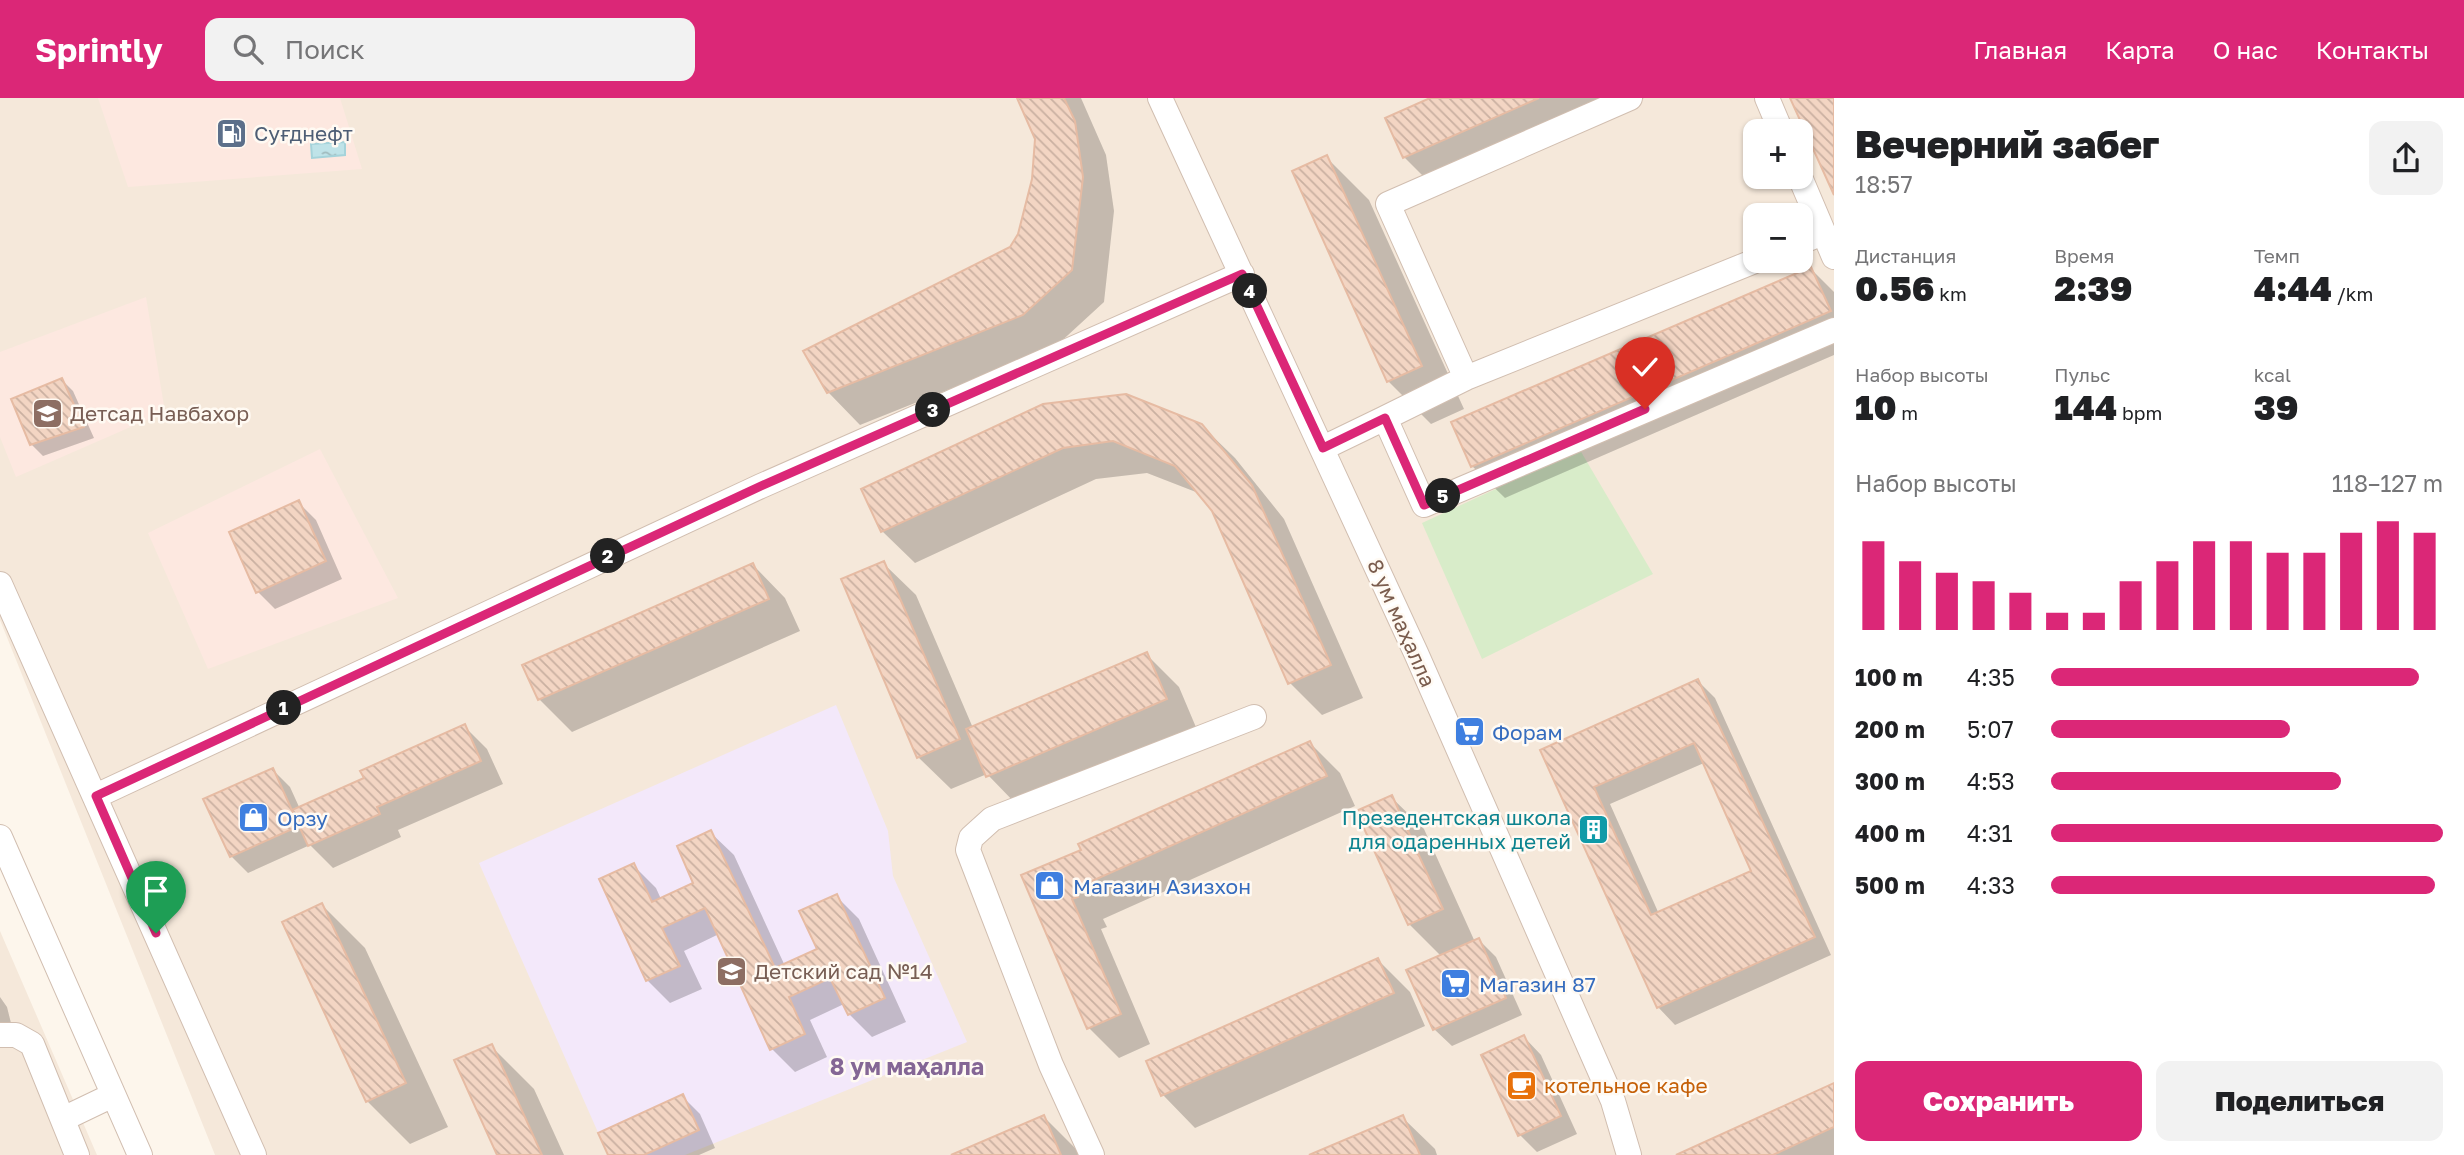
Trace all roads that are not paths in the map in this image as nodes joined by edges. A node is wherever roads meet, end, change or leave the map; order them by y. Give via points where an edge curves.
1 (1160, 98) edge
2 (1630, 98) edge
3 (1767, 98) edge
4 (1776, 119) edge
5 (1813, 239) edge
6 (1834, 257) edge
7 (1743, 266) edge
8 (1242, 274) junction
9 (1834, 330) edge
10 (1466, 378) junction
11 (1385, 418) junction
12 (1323, 448) junction
13 (0, 584) edge
14 (1254, 717) dead end
15 (96, 796) junction
16 (0, 837) edge
17 (0, 1035) edge
18 (113, 1095) junction
19 (63, 1119) junction
20 (77, 1155) edge
21 (140, 1155) edge
22 (254, 1155) edge
23 (1092, 1155) edge
24 (1629, 1155) edge

1 - 8 street, 8 ум маҳалла
2 - 10 street via 1388,204
3 - 4 street
5 - 6 street
7 - 10 street
8 - 12 street, 8 ум маҳалла
8 - 15 street via 761,486
9 - 11 street via 1424,505
10 - 11 street
11 - 12 street
12 - 24 street, 8 ум маҳалла via 1613,1101
13 - 15 street
14 - 23 street via 992,819 971,838 968,850 1051,1065
15 - 22 street
16 - 18 street
17 - 19 street via 16,1035 32,1044
18 - 19 street
18 - 21 street
19 - 20 street

